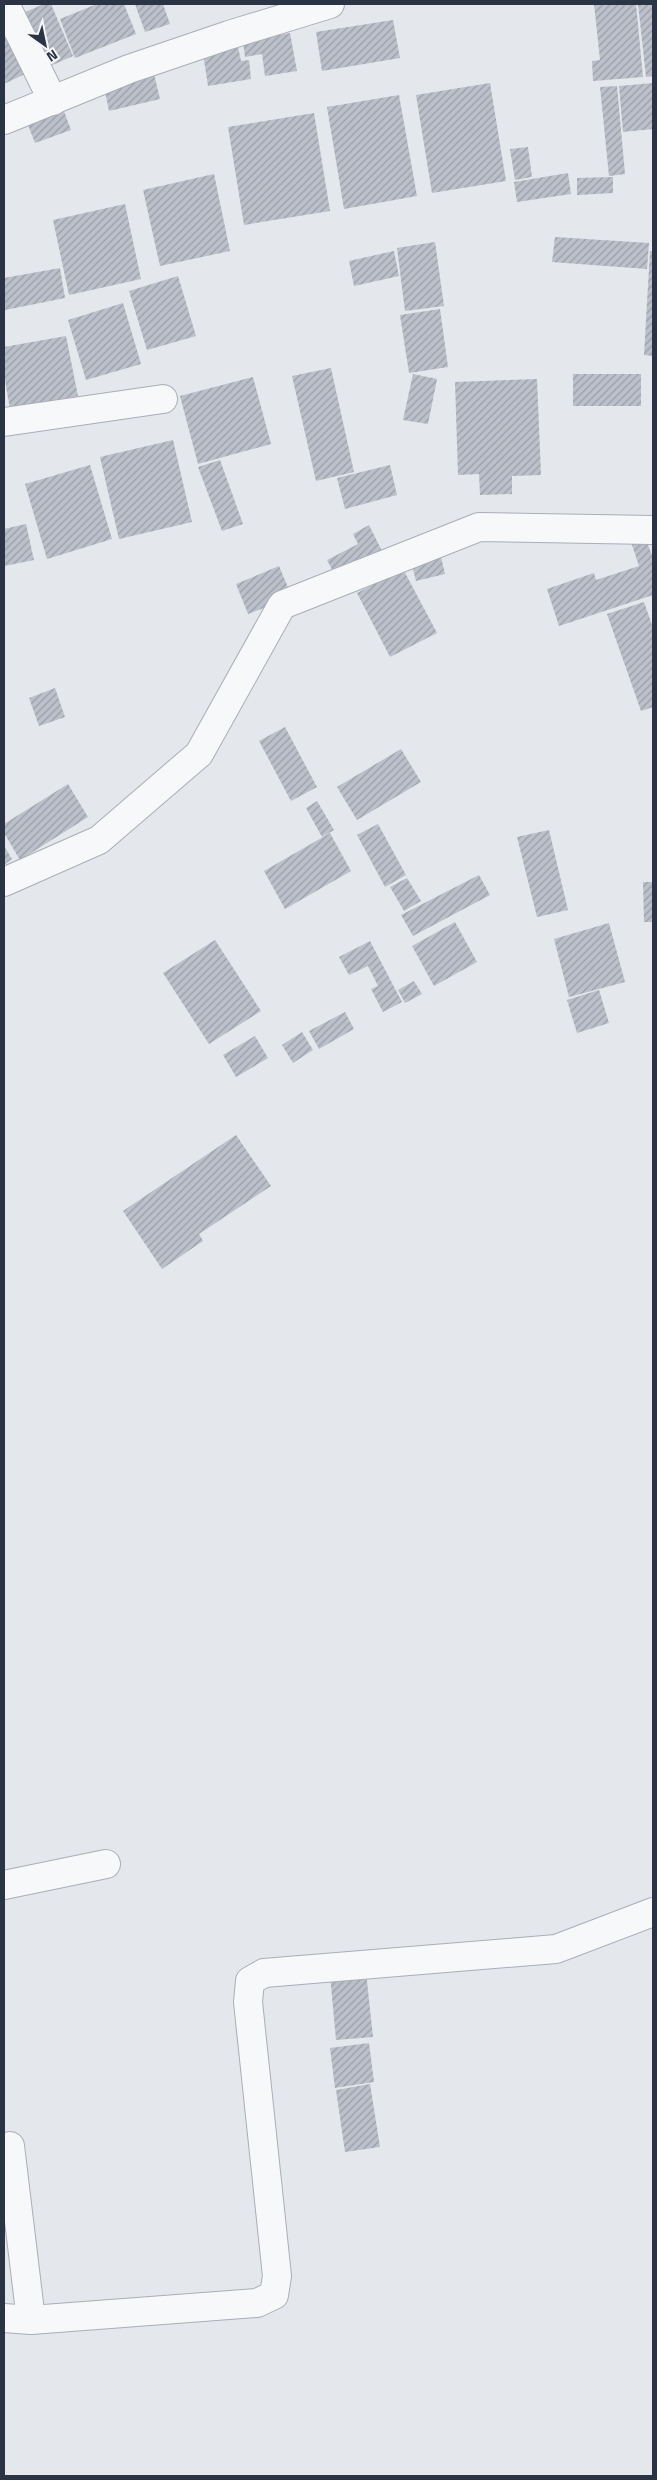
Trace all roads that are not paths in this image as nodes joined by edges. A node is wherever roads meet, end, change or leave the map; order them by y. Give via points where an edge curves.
1 (5, 4) edge
2 (330, 4) edge
3 (53, 102) junction
4 (4, 120) edge
5 (163, 399) dead end
6 (4, 422) edge
7 (653, 530) edge
8 (4, 882) edge
9 (106, 1864) dead end
10 (4, 1885) edge
11 (653, 1912) edge
12 (10, 2146) dead end
13 (4, 2318) edge
14 (31, 2320) junction

1 - 3 street
2 - 3 street via 129,69
3 - 4 street
5 - 6 street
7 - 8 street via 479,527 282,605 199,754 99,840
9 - 10 street
11 - 14 street via 556,1949 264,1973 250,1981 248,2002 277,2276 274,2295 257,2303
12 - 14 street
13 - 14 street

